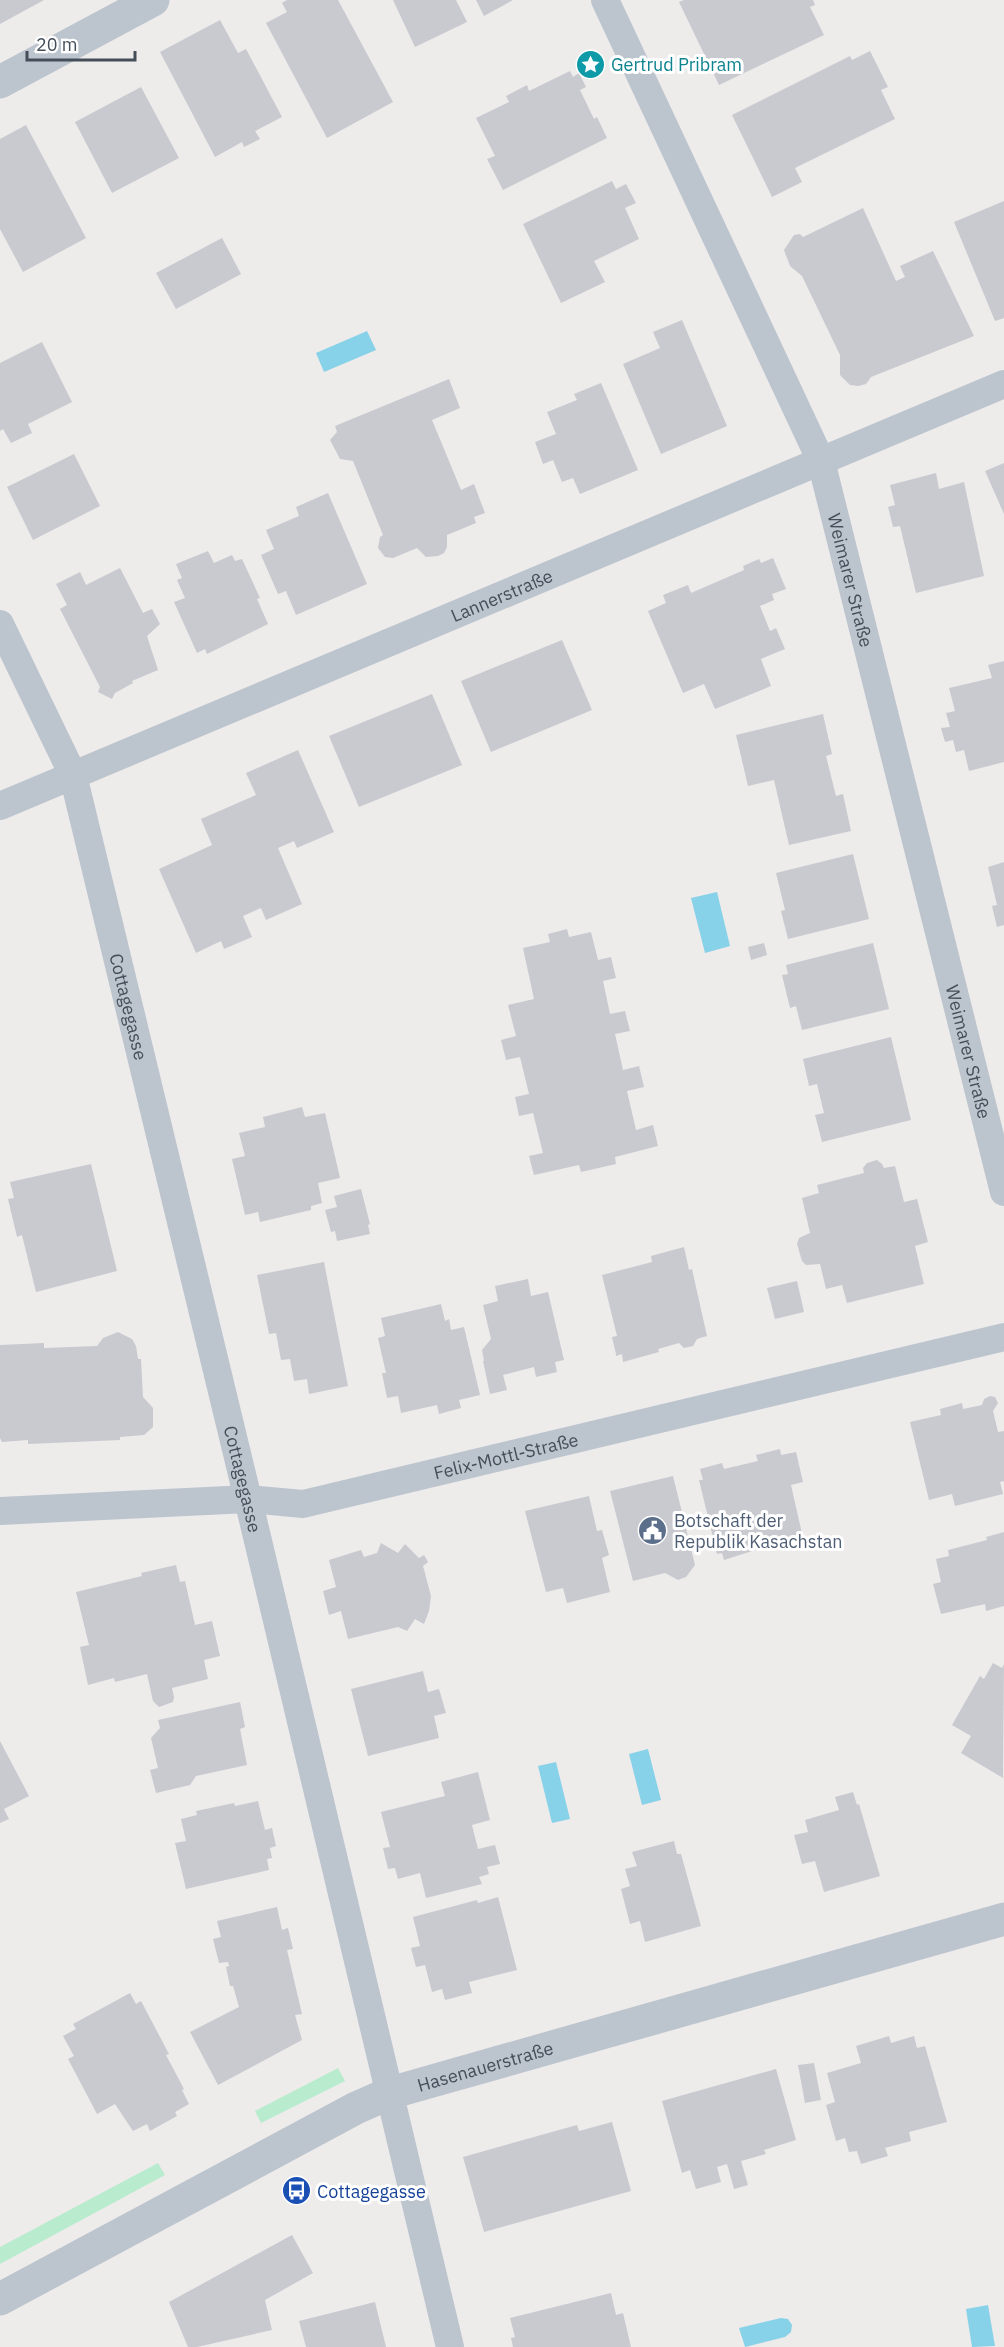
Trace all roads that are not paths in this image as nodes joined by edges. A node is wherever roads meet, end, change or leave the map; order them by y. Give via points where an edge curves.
1 (153, 0) edge
2 (605, 0) edge
3 (0, 82) edge
4 (1004, 384) edge
5 (821, 461) junction
6 (0, 624) edge
7 (73, 775) junction
8 (0, 806) edge
9 (1004, 1192) edge
10 (1004, 1337) edge
11 (248, 1499) junction
12 (0, 1511) edge
13 (1004, 1919) edge
14 (390, 2093) junction
15 (0, 2299) edge
16 (450, 2347) edge

1 - 3 street
2 - 5 street, Weimarer Straße
4 - 5 street, Lannerstraße
5 - 7 street, Lannerstraße
5 - 9 street, Weimarer Straße
6 - 7 street, Cottagegasse
7 - 8 street, Lannerstraße
7 - 11 street, Cottagegasse
10 - 11 street, Felix-Mottl-Straße via 303,1504
11 - 12 street, Felix-Mottl-Straße
11 - 14 street, Cottagegasse
13 - 14 street, Hasenauerstraße
14 - 15 street, Hasenauerstraße
14 - 16 street, Cottagegasse

